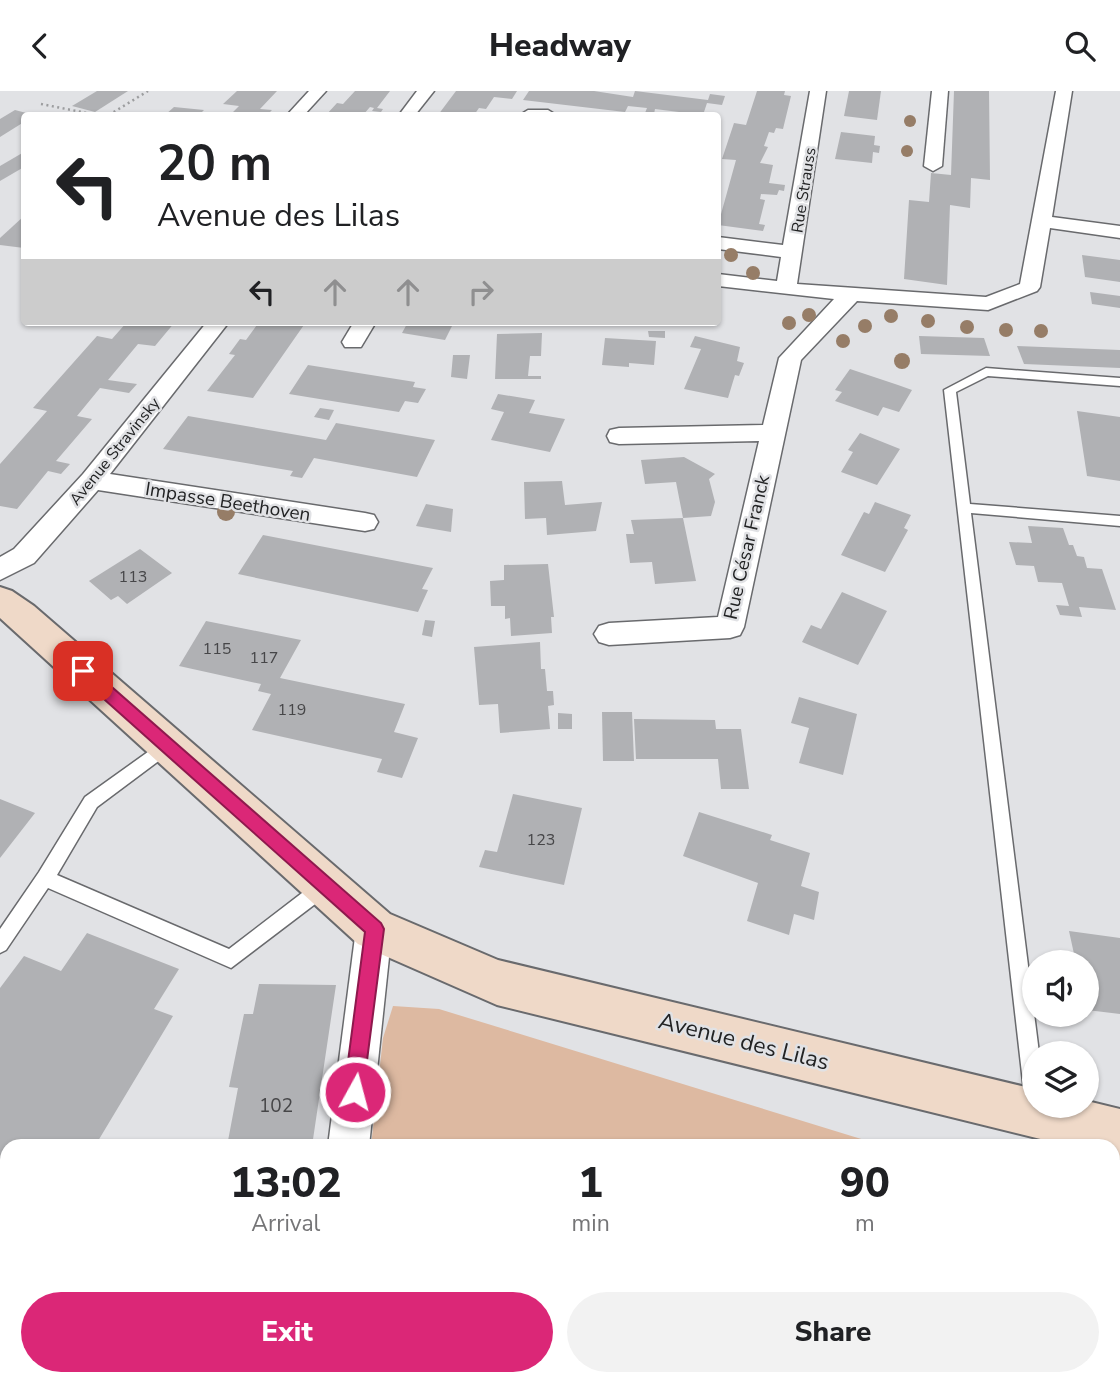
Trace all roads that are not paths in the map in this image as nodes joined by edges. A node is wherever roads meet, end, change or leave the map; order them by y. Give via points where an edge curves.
1 (318, 91) edge
2 (426, 91) edge
3 (818, 91) edge
4 (940, 91) edge
5 (1064, 91) edge
6 (298, 112) edge
7 (409, 112) edge
8 (933, 166) dead end
9 (1041, 221) junction
10 (1120, 232) edge
11 (721, 243) edge
12 (793, 253) junction
13 (721, 280) edge
14 (786, 289) junction
15 (851, 294) junction
16 (215, 326) edge
17 (363, 326) edge
18 (353, 342) dead end
19 (1120, 382) edge
20 (773, 433) junction
21 (619, 436) dead end
22 (92, 480) junction
23 (965, 508) junction
24 (1120, 521) edge
25 (365, 522) dead end
26 (0, 570) edge
27 (0, 600) edge
28 (609, 634) dead end
29 (166, 746) junction
30 (45, 878) junction
31 (325, 885) junction
32 (374, 929) junction
33 (0, 944) edge
34 (1029, 1041) edge
35 (1022, 1100) edge
36 (1077, 1118) edge
37 (1120, 1134) edge
38 (349, 1139) edge

1 - 6 street
2 - 7 street
3 - 12 street, Rue Strauss
4 - 8 street
5 - 9 street
9 - 10 street
9 - 15 street via 1030,287 988,303
11 - 12 street
12 - 14 street, Rue Strauss
13 - 14 street
14 - 15 street
15 - 20 street, Rue César Franck via 790,358
16 - 22 street, Avenue Stravinsky
17 - 18 street
19 - 23 lane via 986,372 950,390
20 - 21 street
20 - 28 street, Rue César Franck via 730,627
22 - 25 street, Impasse Beethoven
22 - 26 street, Avenue Stravinsky via 24,556
23 - 24 lane
23 - 34 lane
27 - 29 street, Avenue des Lilas
29 - 30 lane via 91,802
29 - 31 street, Avenue des Lilas
30 - 31 lane via 231,959
30 - 33 lane
31 - 32 street, Avenue des Lilas
32 - 35 street, Avenue des Lilas via 497,982
32 - 38 street
36 - 37 street, Avenue des Lilas

